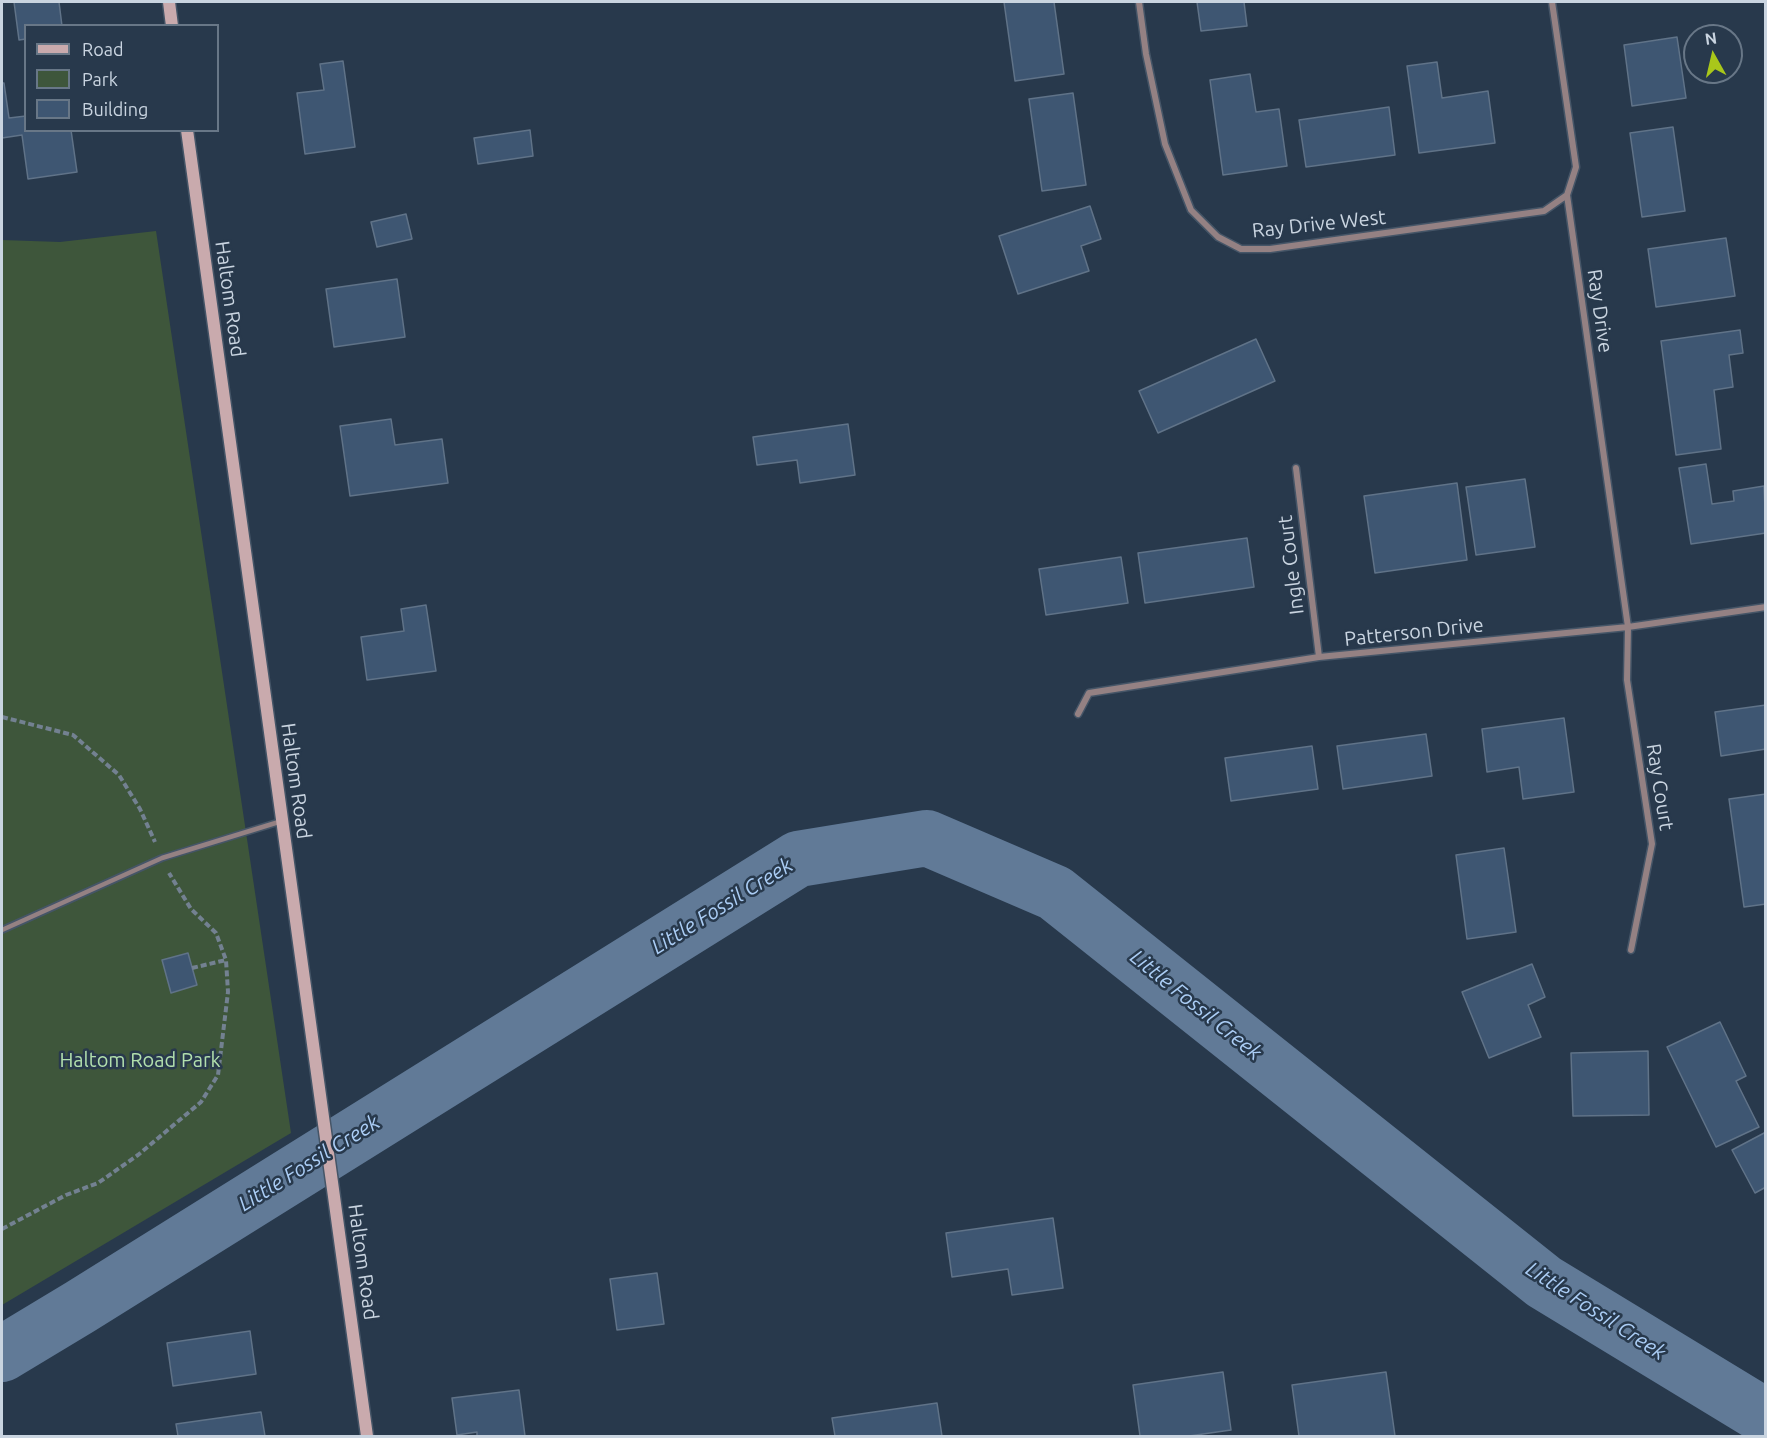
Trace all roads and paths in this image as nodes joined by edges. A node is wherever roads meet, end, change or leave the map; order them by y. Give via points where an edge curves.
1 (169, 2) edge
2 (1139, 2) edge
3 (1552, 2) edge
4 (172, 24) edge
5 (187, 132) edge
6 (1567, 195) junction
7 (1296, 468) dead end
8 (1766, 607) edge
9 (1628, 627) junction
10 (1319, 657) junction
11 (1078, 714) dead end
12 (2, 717) edge
13 (282, 821) junction
14 (162, 858) junction
15 (2, 930) edge
16 (1631, 951) dead end
17 (226, 960) junction
18 (192, 968) dead end
19 (2, 1229) edge
20 (367, 1437) edge

1 - 4 main road
2 - 6 street, Ray Drive West via 1165,144 1191,210 1218,237 1241,249 1270,249 1544,211
3 - 6 street, Ray Drive via 1576,167
5 - 13 main road, Haltom Road
6 - 9 street, Ray Drive
7 - 10 street, Ingle Court
8 - 9 street, Patterson Drive
9 - 10 street, Patterson Drive
9 - 16 street, Ray Court via 1627,680 1652,844
10 - 11 street, Patterson Drive via 1089,693
12 - 14 path via 74,735 119,775 140,809
13 - 14 lane
13 - 20 main road, Haltom Road
14 - 15 lane
14 - 17 path via 191,909 216,933
17 - 18 path
17 - 19 path via 228,992 218,1075 201,1102 99,1182

